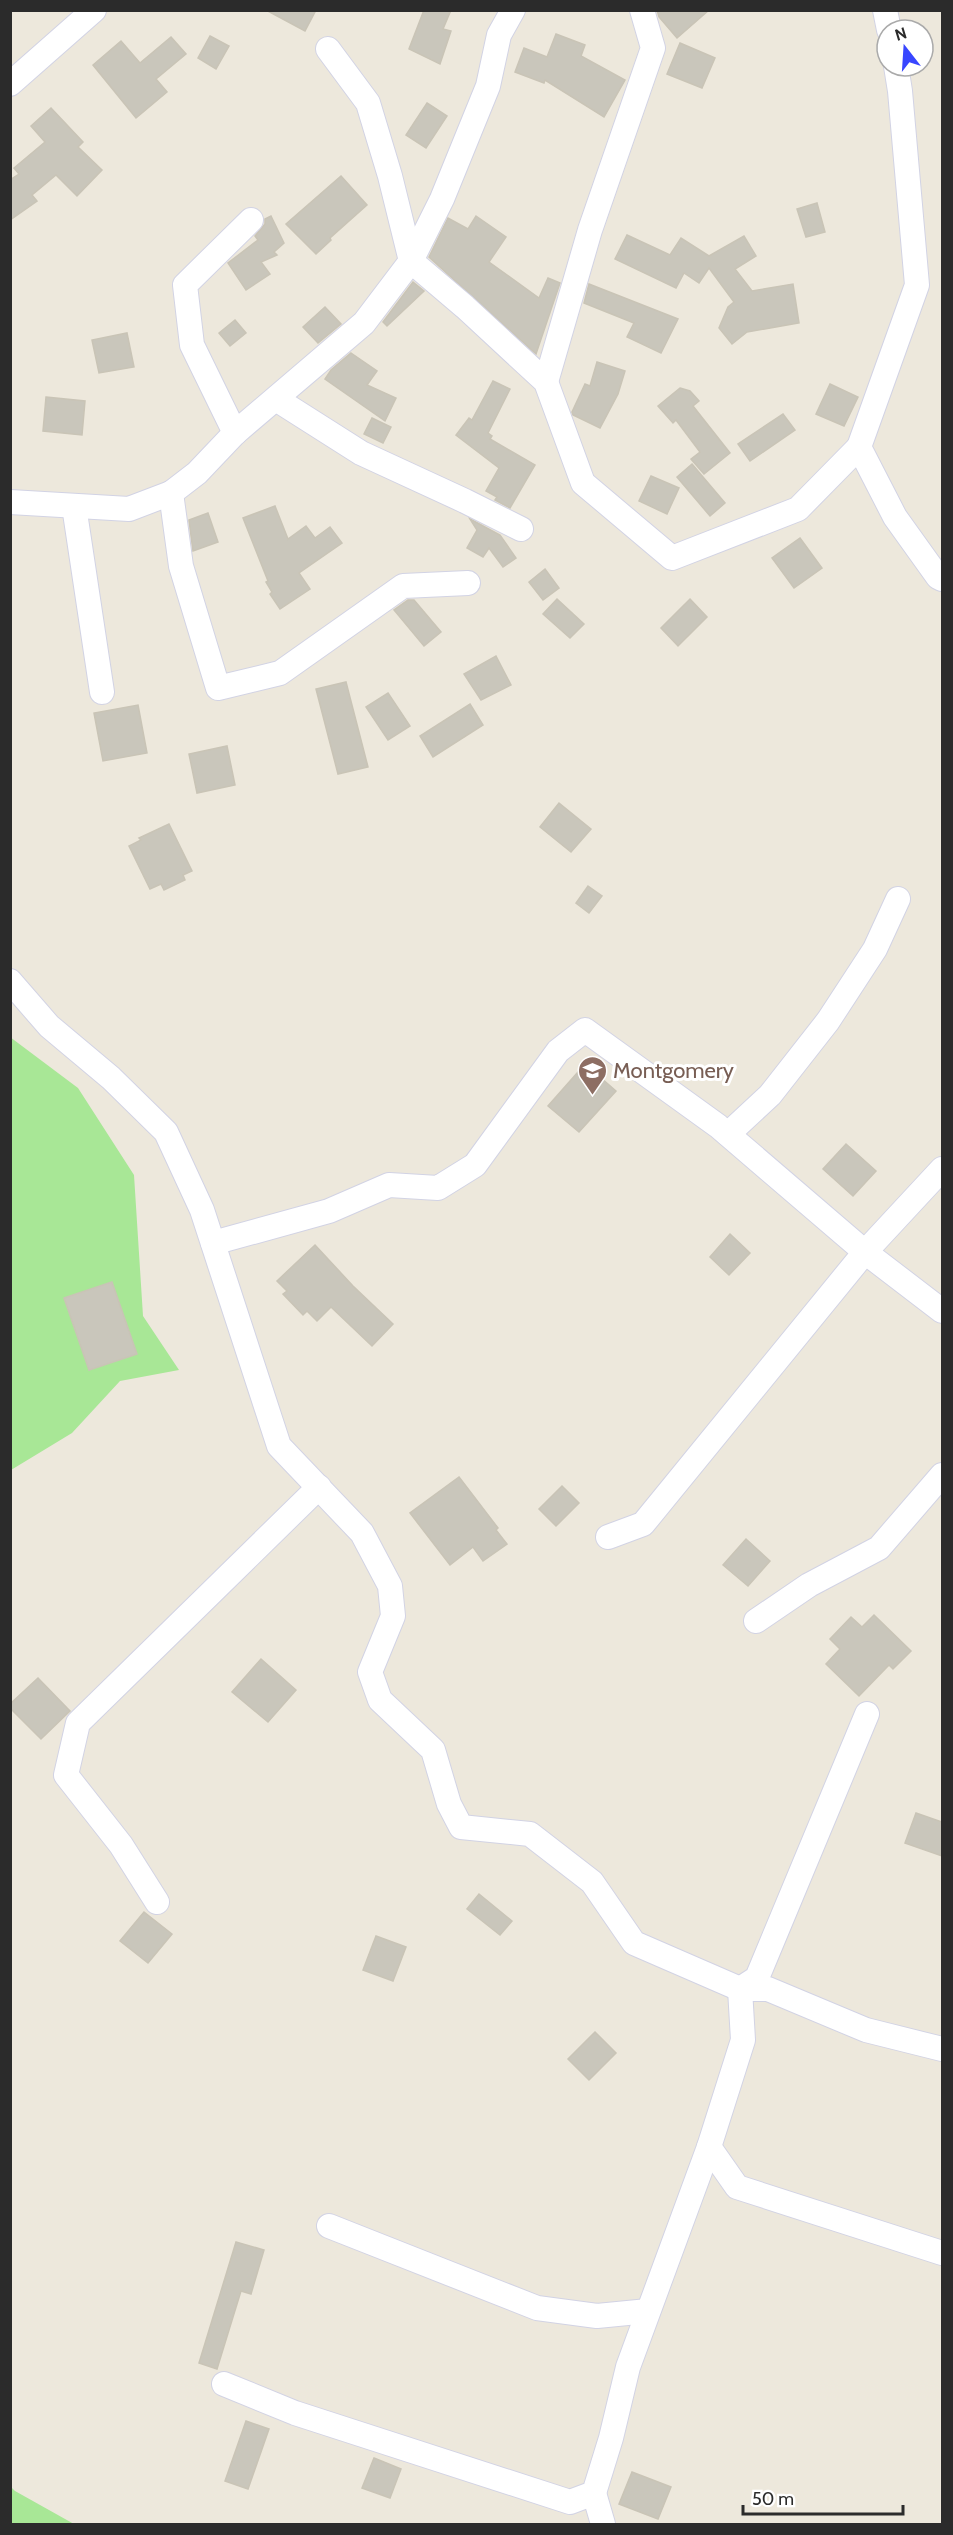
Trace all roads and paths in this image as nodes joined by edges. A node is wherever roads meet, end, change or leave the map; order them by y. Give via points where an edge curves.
1 (94, 10) edge
2 (513, 10) edge
3 (642, 10) edge
4 (328, 49) dead end
5 (898, 78) edge
6 (10, 84) edge
7 (251, 220) dead end
8 (411, 261) junction
9 (546, 382) junction
10 (276, 399) junction
11 (235, 433) junction
12 (859, 447) junction
13 (171, 493) junction
14 (10, 502) edge
15 (74, 506) junction
16 (521, 529) dead end
17 (942, 579) edge
18 (468, 583) dead end
19 (102, 693) dead end
20 (898, 898) dead end
21 (10, 981) edge
22 (728, 1134) junction
23 (942, 1169) edge
24 (213, 1244) junction
25 (865, 1252) junction
26 (942, 1311) edge
27 (942, 1475) edge
28 (319, 1487) junction
29 (608, 1537) dead end
30 (756, 1621) dead end
31 (867, 1714) dead end
32 (158, 1902) dead end
33 (740, 1989) junction
34 (942, 2049) edge
35 (709, 2147) junction
36 (329, 2226) dead end
37 (942, 2253) edge
38 (648, 2311) junction
39 (224, 2384) dead end
40 (594, 2493) junction
41 (603, 2524) edge

1 - 6 street
2 - 8 street via 499,35 488,86 442,199
3 - 9 street via 653,48 590,230
4 - 8 street via 368,104
5 - 12 street via 917,285
7 - 11 street via 185,285 192,345
8 - 9 street
8 - 10 street via 364,323
9 - 12 street via 583,483 672,558 798,509
10 - 11 street
10 - 16 street via 361,453
11 - 13 street via 197,473
12 - 17 street via 895,517
13 - 15 street via 129,509
13 - 18 street via 180,566 218,688 280,673 403,586
14 - 15 street
15 - 19 street
20 - 22 street via 875,949 828,1021 770,1095
21 - 24 street via 49,1026 111,1078 166,1132 202,1210
22 - 24 street via 585,1030 558,1052 475,1165 438,1188 389,1185 329,1211
22 - 25 street
23 - 25 street
24 - 28 street via 279,1446
25 - 26 street
25 - 29 street via 644,1524
27 - 30 street via 879,1548 809,1586
28 - 32 street via 78,1723 66,1775 121,1845
28 - 33 street via 362,1533 390,1586 393,1616 370,1672 380,1700 433,1750 449,1804 461,1827 530,1834 592,1882 634,1943
31 - 33 street via 757,1978
33 - 34 street via 768,1989 866,2030
33 - 35 street via 743,2040
35 - 37 street via 737,2187
35 - 38 street
36 - 38 street via 537,2308 597,2316
38 - 40 street via 628,2367
39 - 40 street via 306,2417 570,2502
40 - 41 street

